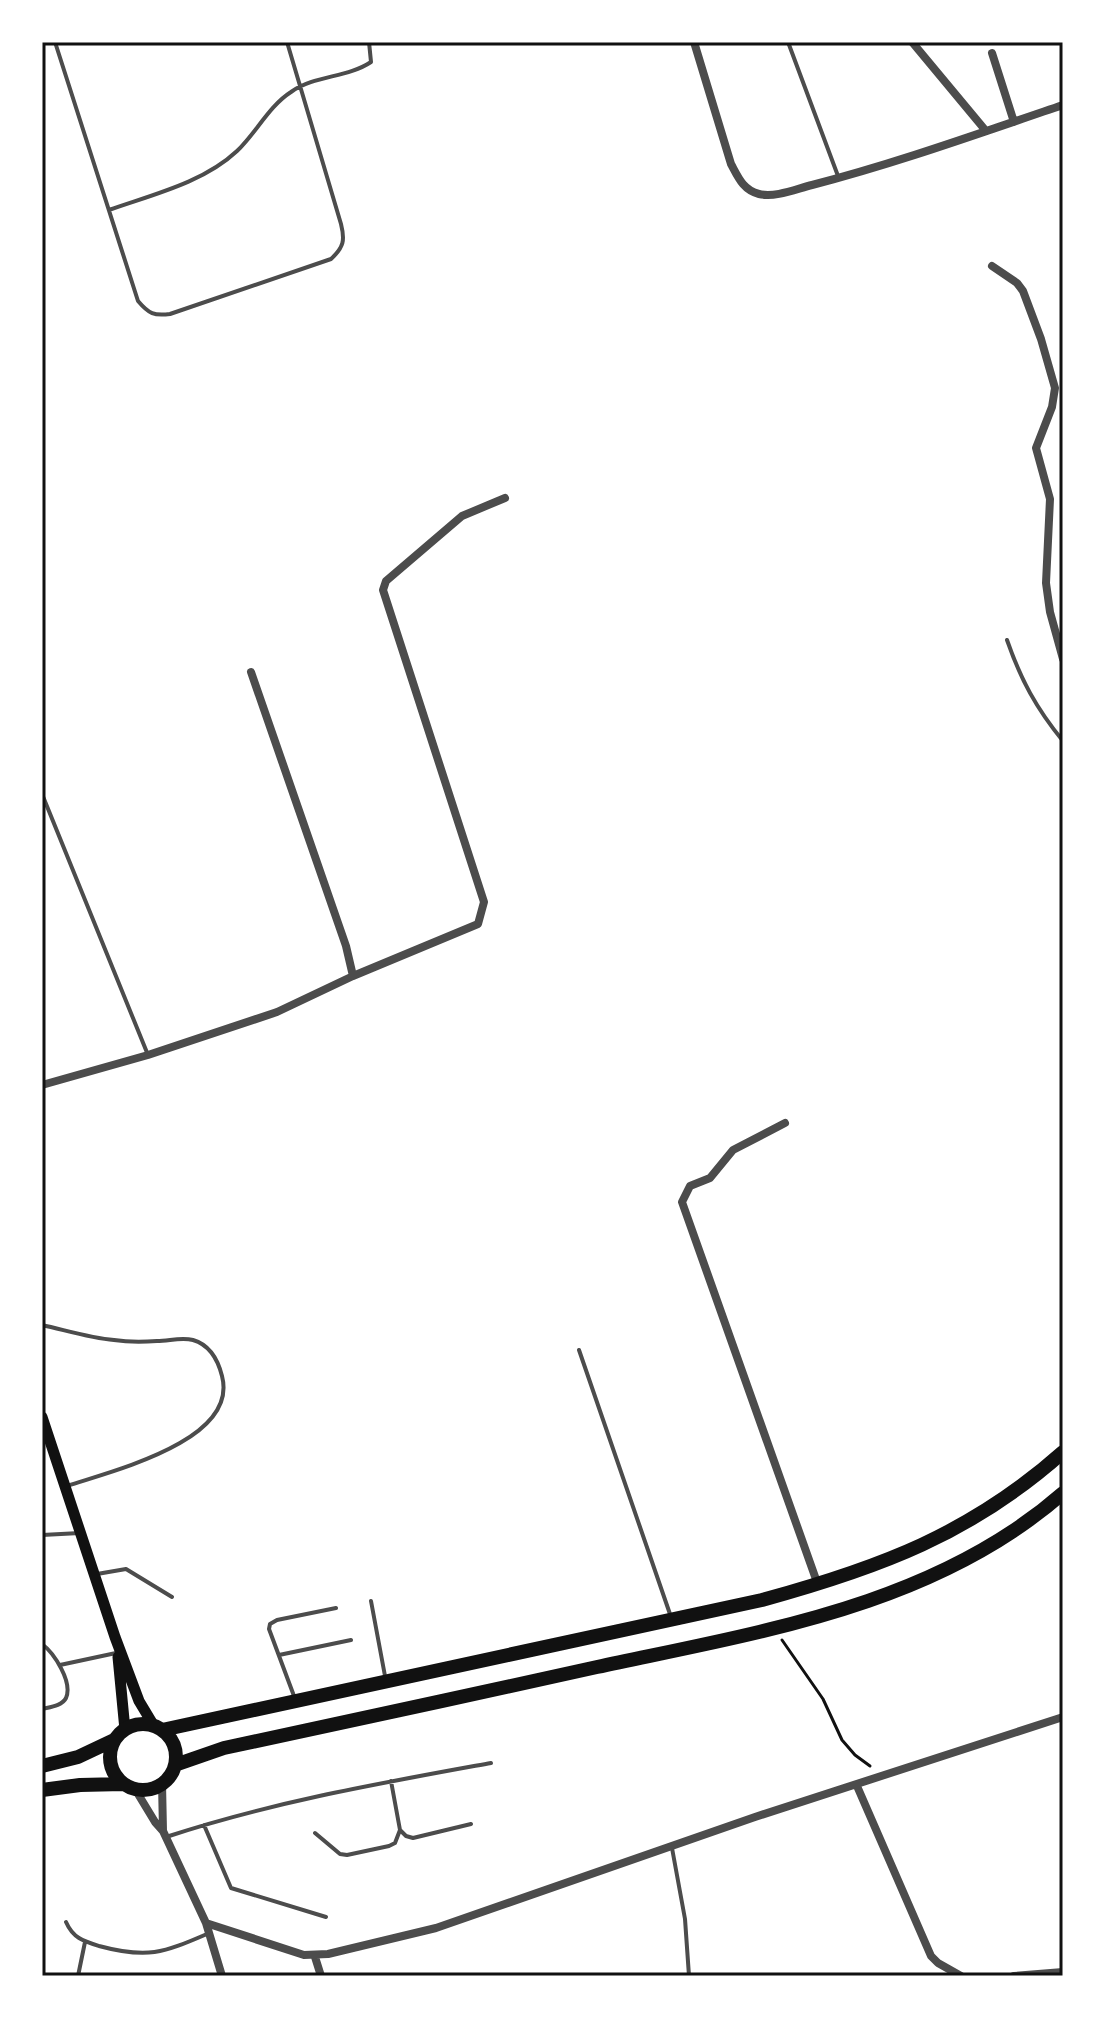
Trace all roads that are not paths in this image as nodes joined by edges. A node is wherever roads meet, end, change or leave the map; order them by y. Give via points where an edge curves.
1 (55, 42) edge
2 (287, 42) edge
3 (369, 42) edge
4 (694, 42) edge
5 (788, 42) edge
6 (912, 42) edge
7 (992, 53) dead end
8 (301, 86) junction
9 (1063, 105) edge
10 (1014, 122) junction
11 (986, 131) junction
12 (838, 178) junction
13 (109, 210) junction
14 (992, 266) dead end
15 (505, 498) dead end
16 (1007, 640) dead end
17 (1063, 659) edge
18 (251, 672) dead end
19 (1063, 741) edge
20 (42, 794) edge
21 (353, 976) junction
22 (148, 1055) junction
23 (42, 1085) edge
24 (785, 1123) dead end
25 (42, 1325) edge
26 (579, 1350) dead end
27 (42, 1417) edge
28 (1063, 1452) edge
29 (66, 1487) junction
30 (1063, 1493) edge
31 (82, 1533) junction
32 (42, 1535) edge
33 (95, 1575) junction
34 (818, 1585) junction
35 (172, 1597) dead end
36 (371, 1601) dead end
37 (336, 1608) dead end
38 (672, 1619) junction
39 (115, 1637) junction
40 (351, 1640) dead end
41 (42, 1644) edge
42 (118, 1653) junction
43 (278, 1655) junction
44 (60, 1665) junction
45 (386, 1683) junction
46 (296, 1702) junction
47 (42, 1709) edge
48 (1063, 1717) edge
49 (158, 1728) junction
50 (120, 1735) junction
51 (491, 1763) dead end
52 (175, 1765) junction
53 (42, 1766) edge
54 (391, 1781) junction
55 (162, 1783) junction
56 (129, 1786) junction
57 (857, 1786) junction
58 (42, 1790) edge
59 (471, 1824) dead end
60 (204, 1825) junction
61 (400, 1830) junction
62 (315, 1833) dead end
63 (165, 1834) junction
64 (672, 1846) junction
65 (326, 1917) dead end
66 (66, 1922) dead end
67 (206, 1923) junction
68 (209, 1933) junction
69 (85, 1942) junction
70 (315, 1957) junction
71 (1063, 1972) edge
72 (78, 1976) edge
73 (222, 1976) edge
74 (321, 1976) edge
75 (689, 1976) edge
76 (961, 1976) edge
77 (1014, 1976) edge

1 - 13 lane
2 - 8 lane
3 - 8 lane via 371,62 361,69
4 - 12 street via 731,164 749,191 776,194
5 - 12 lane
6 - 11 street
7 - 10 street
8 - 13 lane via 235,153 202,175
8 - 13 lane via 344,238 342,249 331,259 157,316 138,301
9 - 10 street
10 - 11 street
11 - 12 street
14 - 17 street via 1023,291 1055,388 1036,448 1050,499 1046,583
15 - 21 street via 462,516 386,581 383,590 484,902 478,924
16 - 19 lane via 1021,681
18 - 21 street
20 - 22 lane
21 - 22 street via 277,1012
22 - 23 street
24 - 34 street via 733,1150 710,1178 690,1186 682,1202
25 - 29 lane via 113,1340 195,1341 215,1356 223,1379 218,1410 209,1424 183,1442
26 - 38 lane
27 - 29 main road
28 - 34 highway via 1030,1481 949,1533
29 - 31 main road
30 - 52 highway via 966,1560 846,1609 224,1748
31 - 32 lane
31 - 33 main road
33 - 35 lane via 126,1569
33 - 39 main road
34 - 38 highway
36 - 45 lane
37 - 43 lane via 270,1624
38 - 45 highway
39 - 42 main road
39 - 49 main road via 139,1701
40 - 43 lane
41 - 44 lane
42 - 44 lane
42 - 50 main road
43 - 46 lane
44 - 47 lane via 65,1700
45 - 46 highway
46 - 49 highway
48 - 57 street
49 - 50 highway via 134,1725
49 - 52 highway via 174,1746
50 - 53 highway via 78,1757
50 - 56 highway via 111,1749 112,1768
51 - 54 lane
52 - 55 highway
54 - 60 lane
54 - 61 lane
55 - 56 highway via 154,1788
55 - 63 street
56 - 58 highway
56 - 63 street
57 - 64 street
57 - 76 street via 931,1956
59 - 61 lane via 413,1838
60 - 63 lane
60 - 65 lane via 231,1888
61 - 62 lane via 389,1846 347,1855
63 - 67 street
64 - 70 street via 436,1928
64 - 75 lane
66 - 69 lane
67 - 68 street
67 - 70 street
68 - 69 lane via 142,1955
68 - 73 street
69 - 72 lane
70 - 74 street
71 - 77 street

